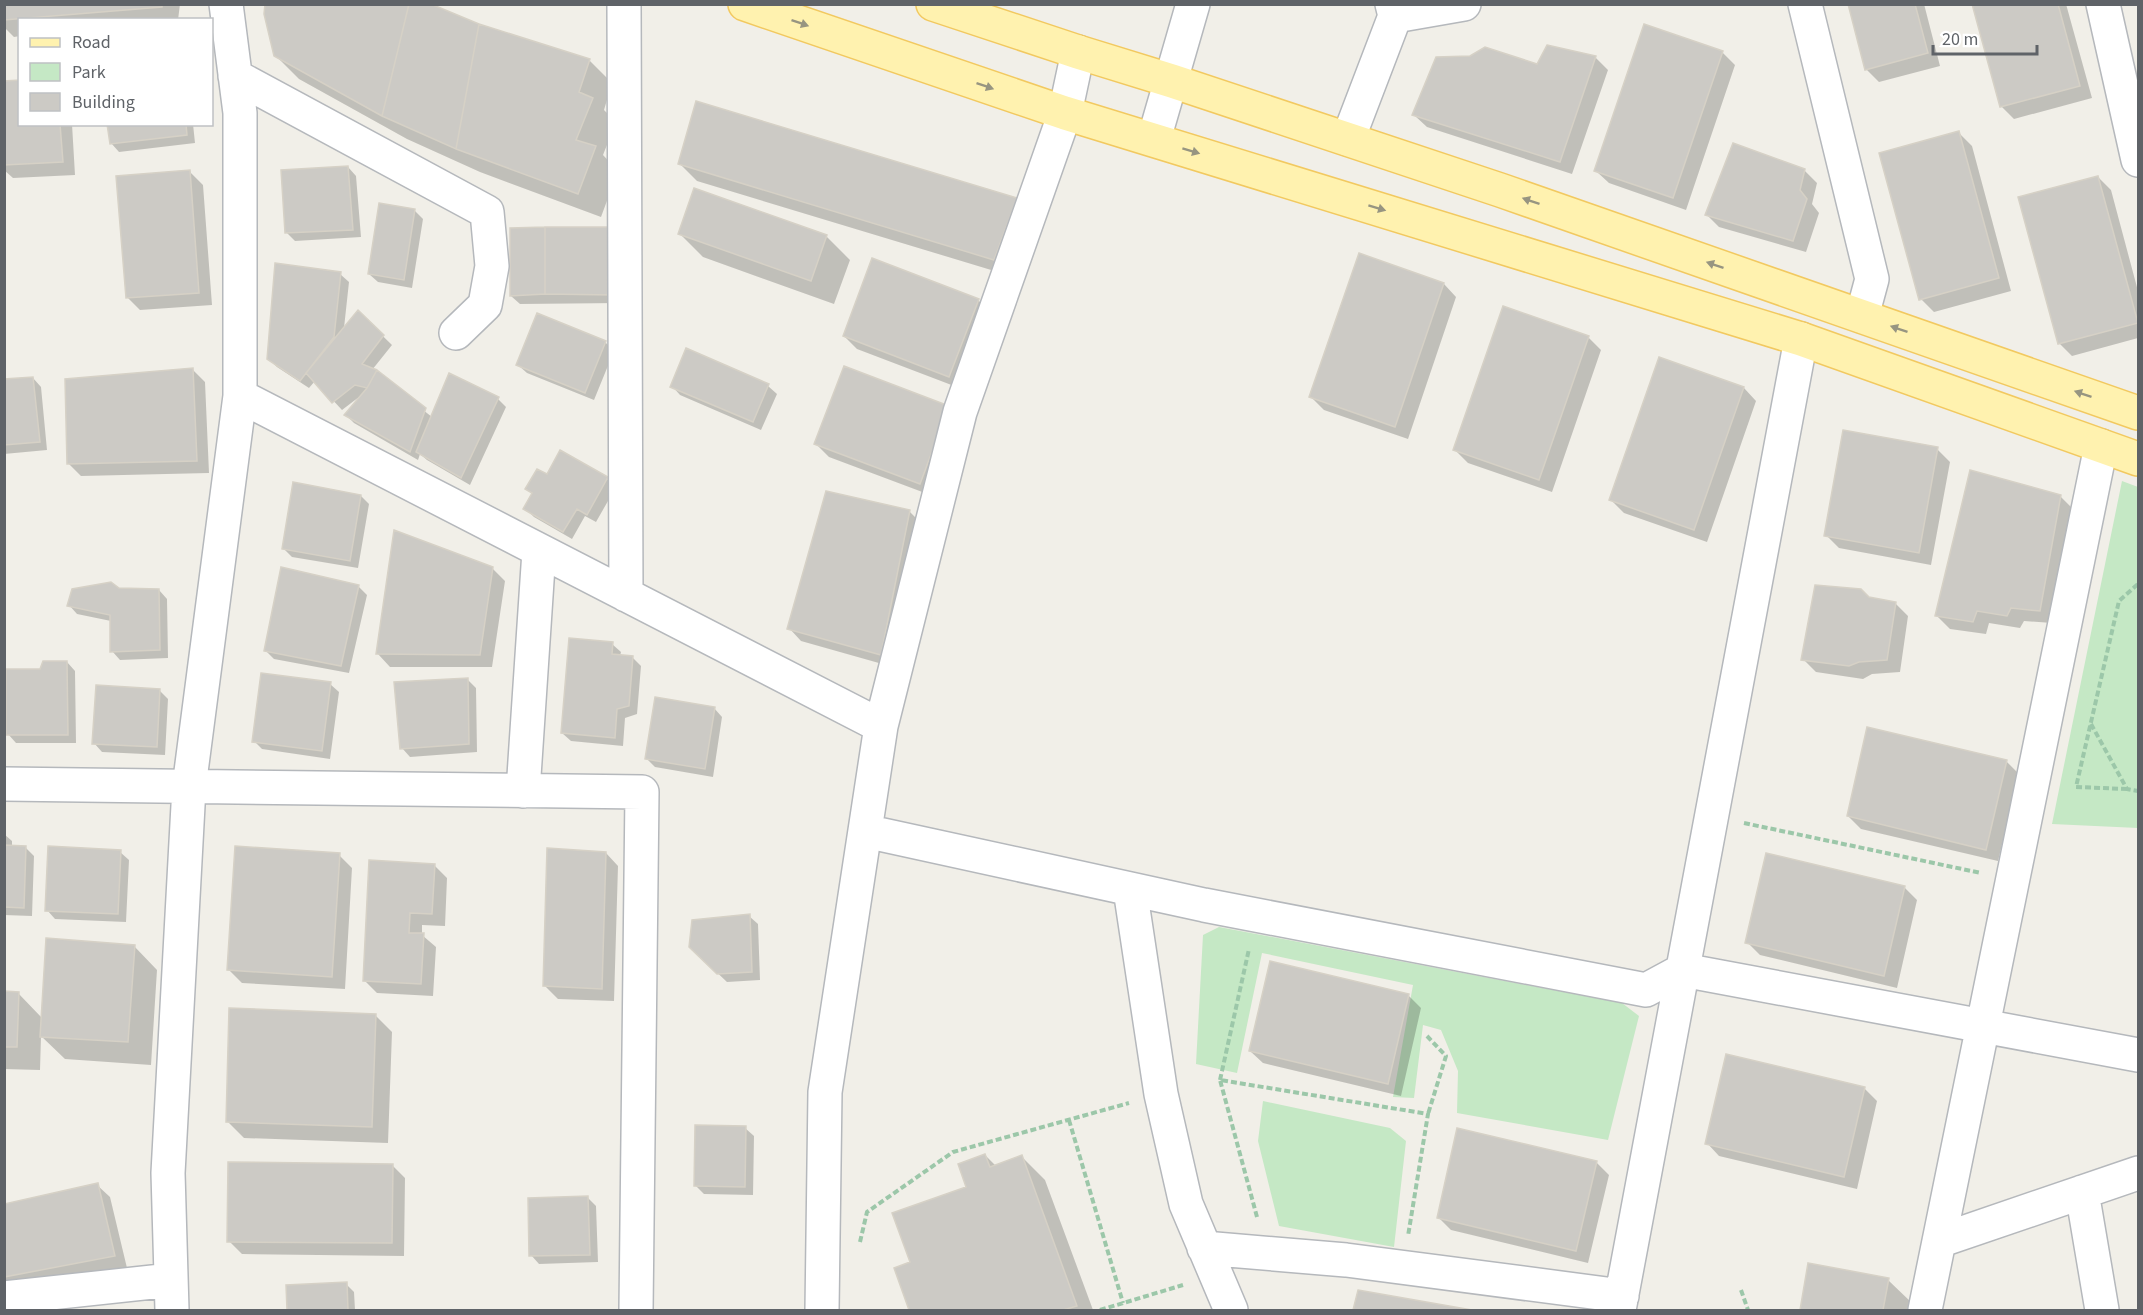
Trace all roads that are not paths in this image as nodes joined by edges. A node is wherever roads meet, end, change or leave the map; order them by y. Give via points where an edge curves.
1 (226, 4) edge
2 (624, 4) edge
3 (744, 4) edge
4 (933, 4) edge
5 (1192, 4) edge
6 (1464, 4) edge
7 (1805, 4) edge
8 (2103, 4) edge
9 (1394, 10) edge
10 (1078, 52) junction
11 (235, 76) junction
12 (1172, 81) junction
13 (1065, 113) junction
14 (1154, 139) junction
15 (1348, 139) junction
16 (2139, 160) edge
17 (1862, 316) junction
18 (456, 333) dead end
19 (1801, 339) junction
20 (240, 396) junction
21 (2139, 413) edge
22 (2102, 446) junction
23 (2139, 459) edge
24 (540, 551) junction
25 (626, 595) junction
26 (881, 726) junction
27 (4, 784) edge
28 (189, 787) junction
29 (523, 791) junction
30 (865, 831) junction
31 (1130, 889) junction
32 (1683, 970) junction
33 (1983, 1026) junction
34 (2139, 1055) edge
35 (2139, 1173) edge
36 (2082, 1192) junction
37 (1939, 1241) junction
38 (1210, 1261) junction
39 (171, 1295) edge
40 (4, 1298) edge
41 (1620, 1303) edge
42 (636, 1311) edge
43 (822, 1311) edge
44 (1231, 1311) edge
45 (1925, 1311) edge
46 (2102, 1311) edge

1 - 11 street
2 - 25 street
3 -> 13 main road
4 - 10 main road
5 - 12 street
6 - 9 street
7 - 17 street via 1872,279
8 - 16 street
9 - 15 street
10 - 12 main road
10 - 13 street
11 - 18 street via 487,212 492,266 485,306
11 - 20 street via 240,113
12 - 14 street
12 - 15 main road
13 - 14 main road
13 - 26 street via 960,412
14 -> 19 main road
17 -> 15 main road
21 -> 17 main road
19 - 22 main road
19 - 32 street
20 - 24 street
20 - 28 street
22 - 23 main road
22 - 33 street
24 - 25 street
24 - 29 street
25 - 26 street
26 - 30 street
27 - 28 street
28 - 29 street
28 - 39 street via 168,1173
29 - 42 street via 642,792
30 - 31 street
30 - 43 street via 825,1092
31 - 32 street via 1646,990
31 - 38 street via 1161,1095 1186,1204
32 - 33 street
32 - 41 street
33 - 34 street
33 - 37 street
35 - 36 street
36 - 37 street
36 - 46 street
37 - 45 street
38 - 41 street via 1346,1260
38 - 44 street
39 - 40 street

